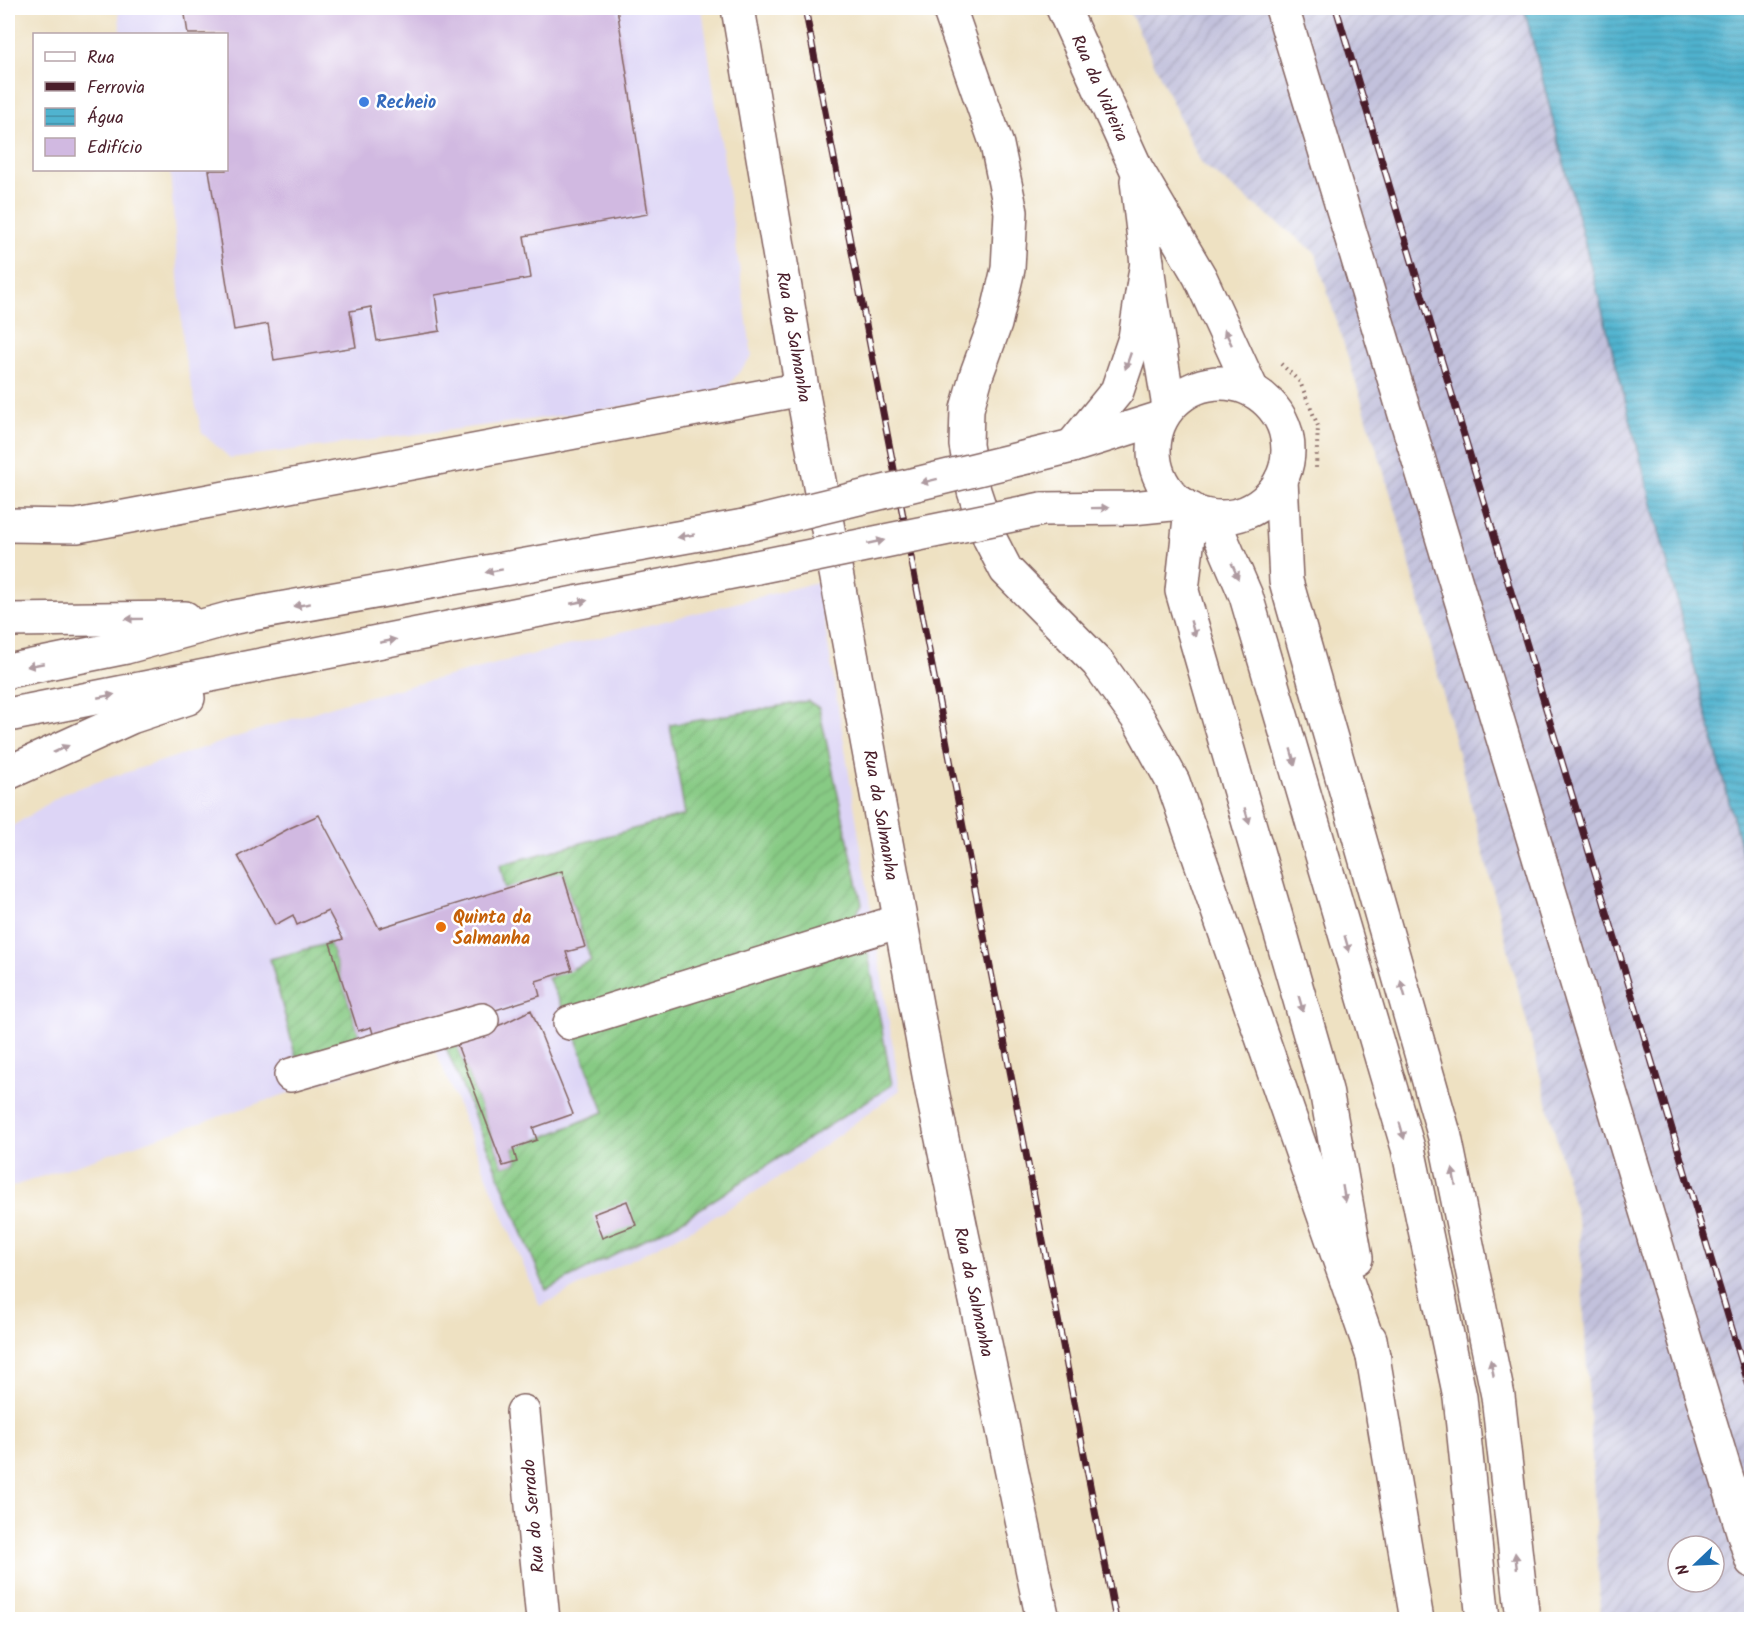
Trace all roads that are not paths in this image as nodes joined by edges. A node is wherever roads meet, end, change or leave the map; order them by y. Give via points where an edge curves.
1 (738, 8) edge
2 (949, 8) edge
3 (1064, 8) edge
4 (1282, 8) edge
5 (1136, 168) junction
6 (1147, 262) junction
7 (802, 389) junction
8 (1252, 390) junction
9 (1165, 412) junction
10 (1072, 446) junction
11 (1281, 480) junction
12 (1194, 510) junction
13 (8, 525) edge
14 (235, 617) junction
15 (8, 620) edge
16 (331, 653) junction
17 (8, 671) edge
18 (8, 715) edge
19 (8, 773) edge
20 (900, 921) junction
21 (482, 1020) dead end
22 (570, 1023) dead end
23 (291, 1075) dead end
24 (1374, 1359) junction
25 (524, 1412) dead end
26 (1752, 1561) edge
27 (543, 1620) edge
28 (1043, 1620) edge
29 (1417, 1620) edge
30 (1483, 1620) edge
31 (1523, 1620) edge

1 - 7 main road, Rua da Salmanha
2 - 24 main road via 997,145 1011,213 1008,269 967,409 966,445 974,491 990,539 1006,570 1098,663 1139,720 1173,782
3 - 5 main road, Rua da Vidreira
4 - 26 main road
5 - 6 main road
8 -> 5 main road via 1200,277
6 - 9 main road
6 -> 10 main road via 1135,338 1117,391
7 - 13 main road via 77,526
7 - 20 main road, Rua da Salmanha
8 - 9 main road via 1231,383 1207,384 1186,392
8 - 11 main road via 1269,403 1281,420 1287,440 1287,461
9 - 10 main road
9 - 12 main road via 1155,436 1158,474 1167,490
10 -> 14 main road, bridge via 744,526
11 - 12 main road via 1252,509 1233,516
31 -> 11 main road via 1498,1396 1448,1148 1286,581
16 -> 12 main road, bridge via 1042,509
12 -> 24 main road via 1182,591 1326,1090
12 -> 30 main road via 1245,597 1407,1148 1460,1396
14 -> 15 main road
14 -> 17 main road via 126,647
18 -> 16 main road
19 -> 16 main road via 131,717
20 - 22 main road
20 - 28 main road, Rua da Salmanha
21 - 23 main road
24 - 29 main road
25 - 27 main road, Rua do Serrado

